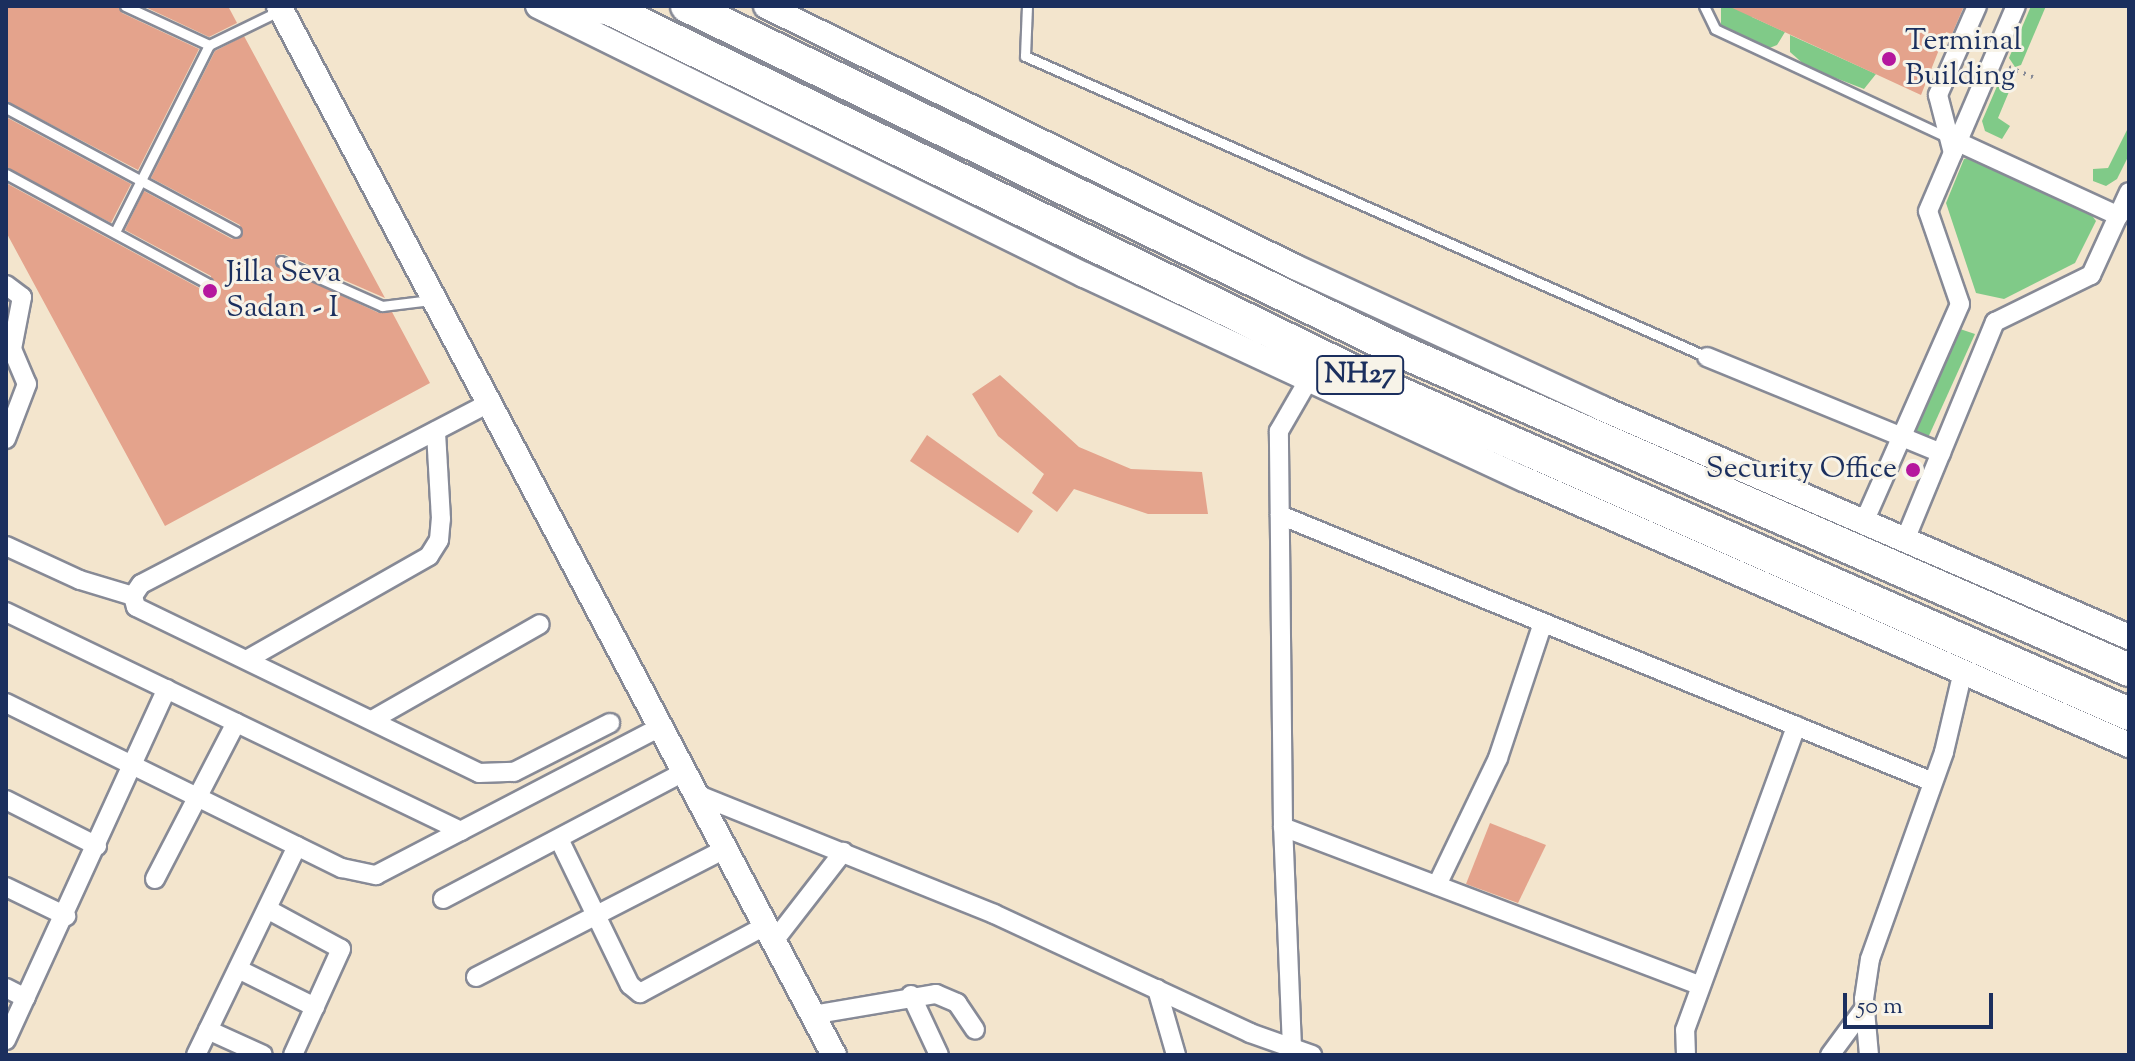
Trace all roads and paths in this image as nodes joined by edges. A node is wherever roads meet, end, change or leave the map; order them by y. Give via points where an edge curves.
1 (125, 6) edge
2 (538, 6) edge
3 (556, 6) edge
4 (687, 6) edge
5 (766, 6) edge
6 (1027, 6) edge
7 (1704, 6) edge
8 (1977, 6) edge
9 (2016, 6) edge
10 (606, 7) edge
11 (280, 8) edge
12 (209, 45) junction
13 (6, 108) edge
14 (1953, 144) junction
15 (6, 174) edge
16 (143, 178) junction
17 (2129, 192) edge
18 (2119, 216) junction
19 (115, 232) junction
20 (236, 232) dead end
21 (281, 261) dead end
22 (207, 283) dead end
23 (6, 285) edge
24 (434, 299) junction
25 (1707, 357) joint
26 (1309, 379) junction
27 (489, 403) junction
28 (436, 431) junction
29 (1902, 435) junction
30 (6, 439) edge
31 (1941, 453) junction
32 (1280, 515) junction
33 (1864, 522) junction
34 (1905, 540) junction
35 (6, 546) edge
36 (133, 596) junction
37 (6, 612) edge
38 (1543, 623) junction
39 (540, 624) dead end
40 (2129, 637) edge
41 (248, 659) junction
42 (2129, 670) edge
43 (1963, 671) junction
44 (167, 689) junction
45 (6, 703) edge
46 (2129, 714) edge
47 (372, 720) junction
48 (236, 723) junction
49 (610, 723) dead end
50 (1796, 726) junction
51 (660, 727) junction
52 (2129, 745) edge
53 (133, 765) junction
54 (1933, 782) junction
55 (690, 783) junction
56 (197, 797) junction
57 (6, 800) edge
58 (1283, 827) junction
59 (461, 831) junction
60 (559, 839) junction
61 (97, 846) junction
62 (297, 846) junction
63 (725, 849) junction
64 (843, 852) junction
65 (155, 879) dead end
66 (1437, 885) junction
67 (6, 887) edge
68 (443, 899) dead end
69 (267, 909) junction
70 (596, 915) junction
71 (66, 916) junction
72 (769, 934) junction
73 (238, 969) junction
74 (476, 977) dead end
75 (1700, 985) junction
76 (6, 988) edge
77 (1157, 989) junction
78 (911, 995) junction
79 (26, 998) junction
80 (315, 1007) junction
81 (1864, 1009) junction
82 (812, 1015) junction
83 (208, 1030) junction
84 (975, 1030) dead end
85 (6, 1040) edge
86 (1304, 1052) edge
87 (936, 1054) edge
88 (196, 1055) edge
89 (263, 1055) edge
90 (293, 1055) edge
91 (834, 1055) edge
92 (1176, 1055) edge
93 (1686, 1055) edge
94 (1830, 1055) edge
95 (1869, 1055) edge

1 - 12 lane
2 - 26 street
3 - 10 highway
4 - 42 highway, NH27 via 1400,351
5 - 33 street via 1295,267
6 - 25 lane via 1025,56
7 - 14 lane via 1715,29
8 - 14 street via 1938,95
9 - 14 street
10 - 46 highway, NH27 via 1383,386
11 - 12 lane
11 - 24 street
12 - 16 lane
13 - 16 lane
14 - 18 street
14 - 29 street via 1928,211 1960,304
15 - 19 lane
16 - 19 lane
16 - 20 lane
17 - 18 street
18 - 31 street via 2091,275 1995,322
19 - 22 lane
21 - 24 lane via 382,306
23 - 30 street via 22,297 12,349 27,384
24 - 27 street
25 - 29 street
26 - 32 street via 1279,431
26 - 43 street
27 - 28 street
27 - 51 street
28 - 36 street via 141,584
28 - 41 street via 441,519 439,540 429,556
29 - 31 street
29 - 33 street
31 - 34 street
32 - 38 street
32 - 58 street
33 - 34 street
34 - 40 street
35 - 36 street via 80,580
36 - 41 street via 136,607 150,616
37 - 44 street
38 - 50 street
38 - 66 street via 1498,758
39 - 47 street
41 - 47 street
43 - 52 street
43 - 54 street
44 - 48 street
44 - 53 street
45 - 53 street
47 - 49 street via 495,776 514,772
48 - 56 street
48 - 59 street
50 - 54 street
50 - 75 street
51 - 55 street
51 - 59 street
53 - 56 street
53 - 61 street
54 - 81 street via 1870,959
55 - 60 street
55 - 63 street
55 - 64 street
56 - 62 street
56 - 65 street
57 - 61 street
58 - 66 street
58 - 86 street
59 - 62 street via 376,875 342,868
60 - 68 street
60 - 70 street
61 - 71 street
62 - 69 street
63 - 70 street
63 - 72 street
64 - 72 street
64 - 77 street
66 - 75 street
67 - 71 street
69 - 73 street
69 - 80 street via 341,949
70 - 72 street via 630,985 640,993
70 - 74 street
71 - 79 street
72 - 82 street
73 - 80 street
73 - 83 street
75 - 93 street via 1685,1030
76 - 79 street
77 - 86 street
77 - 92 street
78 - 82 street
78 - 84 street via 936,994 957,1003
78 - 87 street
79 - 85 street
80 - 90 street
81 - 94 street
81 - 95 street
82 - 91 street
83 - 88 street
83 - 89 street

